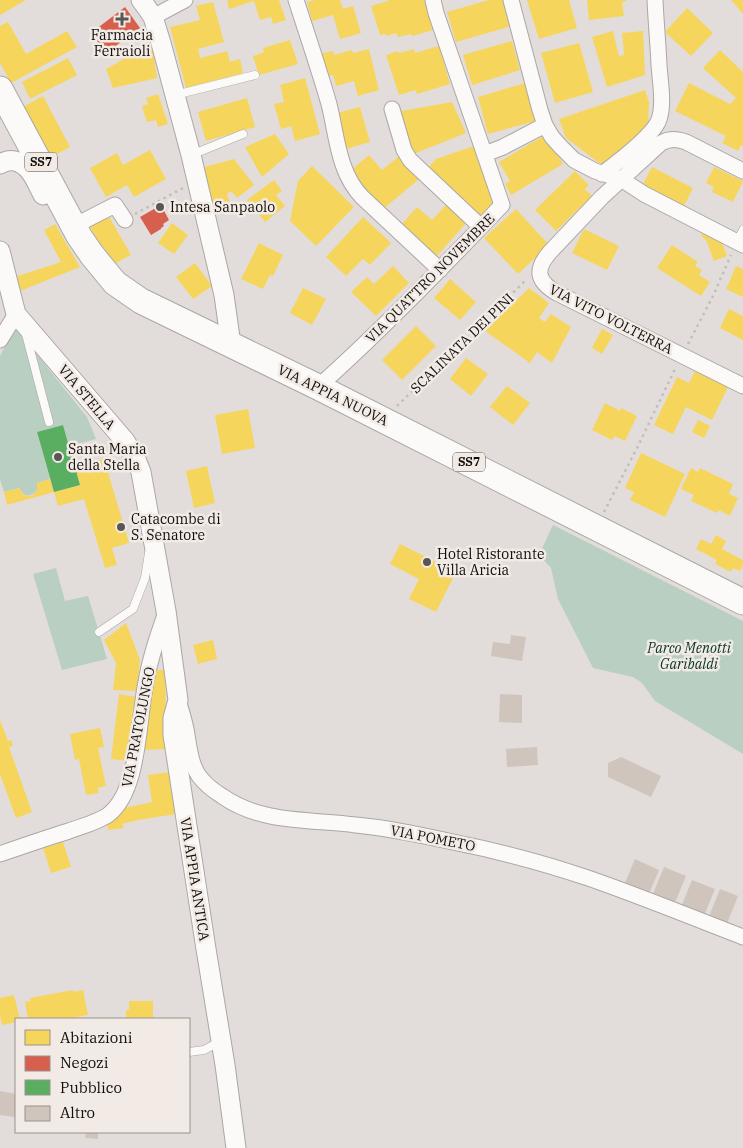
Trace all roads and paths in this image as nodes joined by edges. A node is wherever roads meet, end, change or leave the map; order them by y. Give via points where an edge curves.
1 (142, 0) edge
2 (185, 0) edge
3 (296, 0) edge
4 (511, 0) edge
5 (655, 0) edge
6 (435, 7) edge
7 (153, 17) junction
8 (256, 75) dead end
9 (175, 94) junction
10 (2, 98) edge
11 (392, 110) dead end
12 (545, 125) junction
13 (243, 134) dead end
14 (485, 154) junction
15 (191, 155) junction
16 (0, 164) edge
17 (743, 171) edge
18 (602, 174) junction
19 (197, 180) junction
20 (621, 180) junction
21 (125, 220) joint
22 (74, 226) junction
23 (481, 227) junction
24 (741, 239) edge
25 (0, 251) edge
26 (540, 266) junction
27 (440, 270) junction
28 (115, 284) junction
29 (224, 295) junction
30 (20, 318) junction
31 (193, 326) junction
32 (692, 337) dead end
33 (0, 340) edge
34 (231, 345) junction
35 (678, 364) dead end
36 (743, 386) edge
37 (318, 387) junction
38 (383, 420) junction
39 (49, 422) dead end
40 (596, 527) junction
41 (152, 531) junction
42 (743, 602) edge
43 (166, 611) junction
44 (99, 632) dead end
45 (178, 700) junction
46 (0, 854) edge
47 (743, 937) edge
48 (221, 1041) junction
49 (190, 1052) edge
50 (236, 1148) edge

1 - 7 street
2 - 7 street
3 - 27 street via 329,104 346,174 362,197
4 - 12 street
5 - 18 street via 660,118 634,149
6 - 14 street, VIA QUATTRO NOVEMBRE
7 - 9 street
8 - 9 lane
9 - 15 street
10 - 22 main road, VIA APPIA NUOVA / SS7
11 - 23 street via 410,160
12 - 14 street
12 - 18 street via 567,154
13 - 15 lane
14 - 23 street, VIA QUATTRO NOVEMBRE via 502,205
15 - 19 street
16 - 28 street via 11,160 24,164 81,257 95,273
17 - 20 street, VIA VITO VOLTERRA via 670,139 661,143
18 - 20 street
19 - 21 path
19 - 29 street
20 - 24 street
20 - 26 street, VIA VITO VOLTERRA
21 - 22 street via 115,205
22 - 28 main road, VIA APPIA NUOVA / SS7
23 - 27 street, VIA QUATTRO NOVEMBRE
24 - 32 path
25 - 30 street, VIA STELLA
26 - 36 street, VIA VITO VOLTERRA via 542,280 552,290
26 - 38 path, SCALINATA DEI PINI
27 - 37 street, VIA QUATTRO NOVEMBRE
28 - 31 main road, VIA APPIA NUOVA / SS7
29 - 31 street via 212,320
29 - 34 street
30 - 33 street
30 - 39 lane
30 - 41 street, VIA STELLA via 132,451 141,472
31 - 34 main road, VIA APPIA NUOVA / SS7
34 - 37 main road, VIA APPIA NUOVA / SS7
35 - 40 path
37 - 38 main road, VIA APPIA NUOVA / SS7
38 - 40 main road, VIA APPIA NUOVA / SS7
40 - 42 main road, VIA APPIA NUOVA / SS7
41 - 43 street, VIA STELLA
41 - 44 lane via 145,578 132,609
43 - 45 street, VIA APPIA ANTICA
43 - 46 street, VIA PRATOLUNGO via 146,679 129,783 119,804 90,824
45 - 47 street, VIA POMETO via 198,774 222,797 250,810 283,819 402,831 518,857 587,878
45 - 48 street, VIA APPIA ANTICA via 173,734
48 - 49 lane via 204,1050
48 - 50 street, VIA APPIA ANTICA

